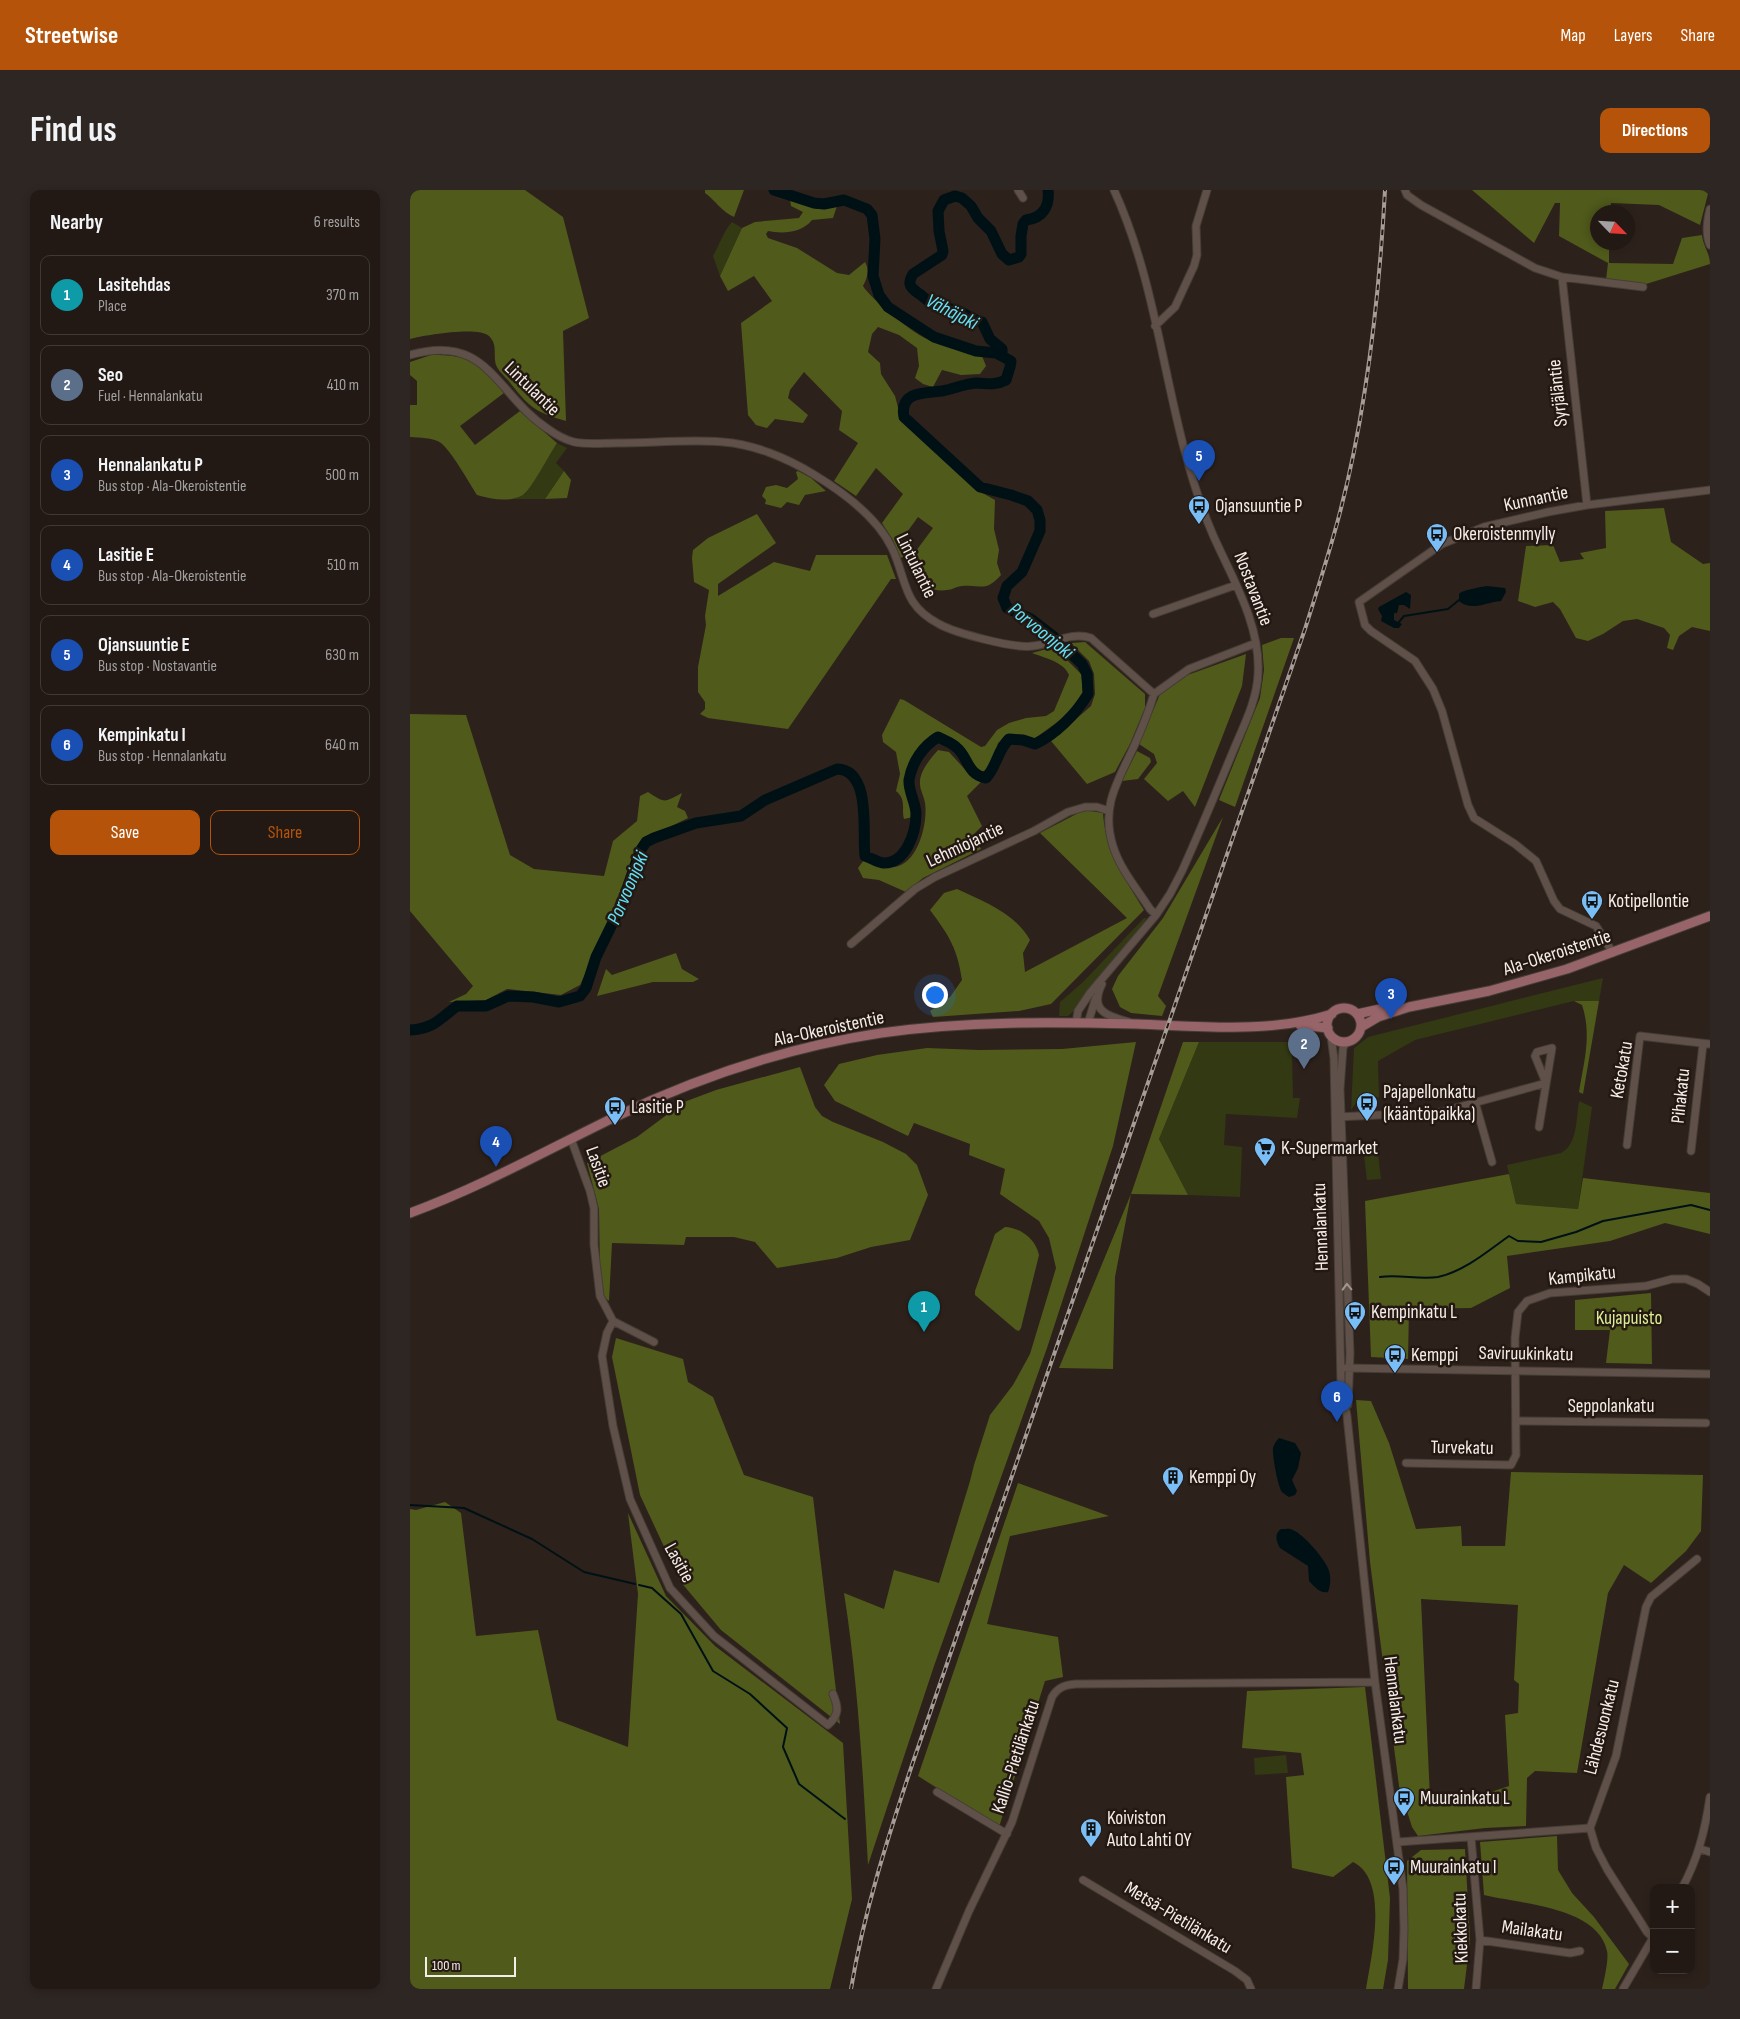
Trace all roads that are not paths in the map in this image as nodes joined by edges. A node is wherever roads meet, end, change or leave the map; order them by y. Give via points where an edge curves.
1 (1018, 190) edge
2 (1114, 190) edge
3 (1206, 190) edge
4 (1405, 190) edge
5 (1023, 198) dead end
6 (1710, 209) edge
7 (1710, 245) edge
8 (1562, 277) junction
9 (1643, 287) dead end
10 (1155, 326) junction
11 (410, 355) edge
12 (1710, 490) edge
13 (1587, 505) junction
14 (1236, 585) junction
15 (1153, 614) dead end
16 (1256, 643) junction
17 (1154, 694) junction
18 (1109, 811) junction
19 (1156, 915) junction
20 (1710, 916) edge
21 (850, 944) dead end
22 (1613, 953) junction
23 (1105, 977) junction
24 (1096, 995) junction
25 (1410, 1007) junction
26 (1332, 1014) junction
27 (1357, 1014) junction
28 (1076, 1023) junction
29 (1088, 1023) junction
30 (1138, 1024) junction
31 (1287, 1024) junction
32 (1361, 1027) junction
33 (1330, 1032) junction
34 (1346, 1042) junction
35 (1707, 1044) edge
36 (1476, 1102) junction
37 (1338, 1117) junction
38 (1538, 1127) dead end
39 (571, 1139) junction
40 (1627, 1145) dead end
41 (1692, 1151) dead end
42 (1492, 1162) dead end
43 (410, 1213) edge
44 (1710, 1292) edge
45 (613, 1321) junction
46 (654, 1342) dead end
47 (1341, 1368) junction
48 (1350, 1368) junction
49 (1516, 1370) junction
50 (1710, 1374) edge
51 (1347, 1416) junction
52 (1516, 1422) junction
53 (1706, 1423) dead end
54 (1406, 1463) dead end
55 (1697, 1559) dead end
56 (1375, 1682) junction
57 (834, 1694) dead end
58 (937, 1792) dead end
59 (1710, 1797) edge
60 (1590, 1828) junction
61 (1007, 1834) junction
62 (1471, 1837) junction
63 (1398, 1842) junction
64 (1700, 1849) junction
65 (1710, 1852) edge
66 (1083, 1880) dead end
67 (1684, 1884) edge
68 (1650, 1934) edge
69 (1480, 1940) junction
70 (1650, 1942) edge
71 (1580, 1950) dead end
72 (936, 1989) edge
73 (1252, 1989) edge
74 (1398, 1989) edge
75 (1476, 1989) edge
76 (1623, 1989) edge

1 - 5 street
2 - 10 street, Nostavantie via 1139,256
3 - 10 street via 1196,226 1194,266 1175,307
4 - 8 street via 1407,195 1429,210 1535,268
6 - 7 street via 1707,220
8 - 9 street
8 - 13 street, Syrjäläntie
10 - 14 street, Nostavantie via 1192,478
11 - 17 street, Lintulantie via 437,349 463,352 486,367 528,414 573,442 722,441 745,444 795,464 874,521 892,548 916,609 940,625 1015,646 1032,646 1083,635 1092,638
12 - 13 street, Kunnantie
13 - 22 street, Kunnantie via 1484,527 1442,544 1359,602 1365,625 1415,661 1433,689 1474,818 1536,861 1560,909 1596,926
14 - 15 street
14 - 16 street, Nostavantie
16 - 17 street via 1188,669
16 - 19 street, Nostavantie via 1258,675 1249,711 1182,871
17 - 18 street via 1118,778
18 - 19 street via 1109,828 1119,861
18 - 21 street, Lehmiojantie via 1084,807 1068,812 935,876 915,888
19 - 23 street, Nostavantie
20 - 22 main road, Ala-Okeroistentie
22 - 25 main road, Ala-Okeroistentie via 1490,991
23 - 24 street, Nostavantie
23 - 28 street, Nostavantie via 1078,1011
24 - 29 street, Nostavantie
24 - 30 street via 1099,1008 1107,1015
25 - 27 main road, Ala-Okeroistentie
25 - 32 main road, Ala-Okeroistentie via 1385,1014
26 - 27 main road via 1342,1008
26 - 31 main road, Ala-Okeroistentie
26 - 33 main road via 1328,1020
27 - 32 main road
28 - 29 main road, Ala-Okeroistentie
28 - 39 main road, Ala-Okeroistentie via 946,1025 824,1044 698,1081
29 - 30 main road, Ala-Okeroistentie
30 - 31 main road, Ala-Okeroistentie
31 - 33 main road, Ala-Okeroistentie
32 - 34 main road via 1357,1036
33 - 34 main road via 1339,1041
33 - 37 street, Hennalankatu
34 - 37 street, Hennalankatu
35 - 40 street, Ketokatu via 1640,1036
35 - 41 street, Pihakatu
36 - 37 street via 1441,1112
36 - 38 street via 1546,1083
36 - 42 street
37 - 47 street, Hennalankatu
48 -> 37 street, Hennalankatu
39 - 43 main road, Ala-Okeroistentie via 458,1194
39 - 45 street, Lasitie via 594,1208 596,1275 600,1296
44 - 49 street, Kampikatu via 1686,1279 1672,1279 1646,1286 1550,1294 1527,1301 1518,1312
45 - 46 street
45 - 57 street, Lasitie via 602,1356 613,1426 630,1499 670,1588 714,1636 828,1725 836,1717 838,1706
47 - 48 street, Saviruukinkatu
47 - 51 street, Hennalankatu
48 - 49 street, Saviruukinkatu
48 - 51 street, Hennalankatu
49 - 50 street, Saviruukinkatu
49 - 52 street, Turvekatu
51 - 56 street, Hennalankatu
52 - 53 street, Seppolankatu
52 - 54 street, Turvekatu via 1516,1455 1511,1465
55 - 60 street, Lähdesuonkatu via 1651,1597 1646,1607 1616,1756
56 - 61 street, Kallio-Pietilänkatu via 1066,1685 1052,1697
56 - 63 street, Hennalankatu
58 - 61 street
59 - 64 street
60 - 62 street
60 - 68 street via 1607,1869
61 - 72 street, Kallio-Pietilänkatu
62 - 63 street
62 - 69 street, Kiekkokatu
63 - 74 street, Hennalankatu via 1404,1929
64 - 65 street
64 - 67 street
66 - 73 street, Metsä-Pietilänkatu via 1235,1972 1247,1980
69 - 71 street, Mailakatu via 1570,1953
69 - 75 street, Kiekkokatu
70 - 76 street

